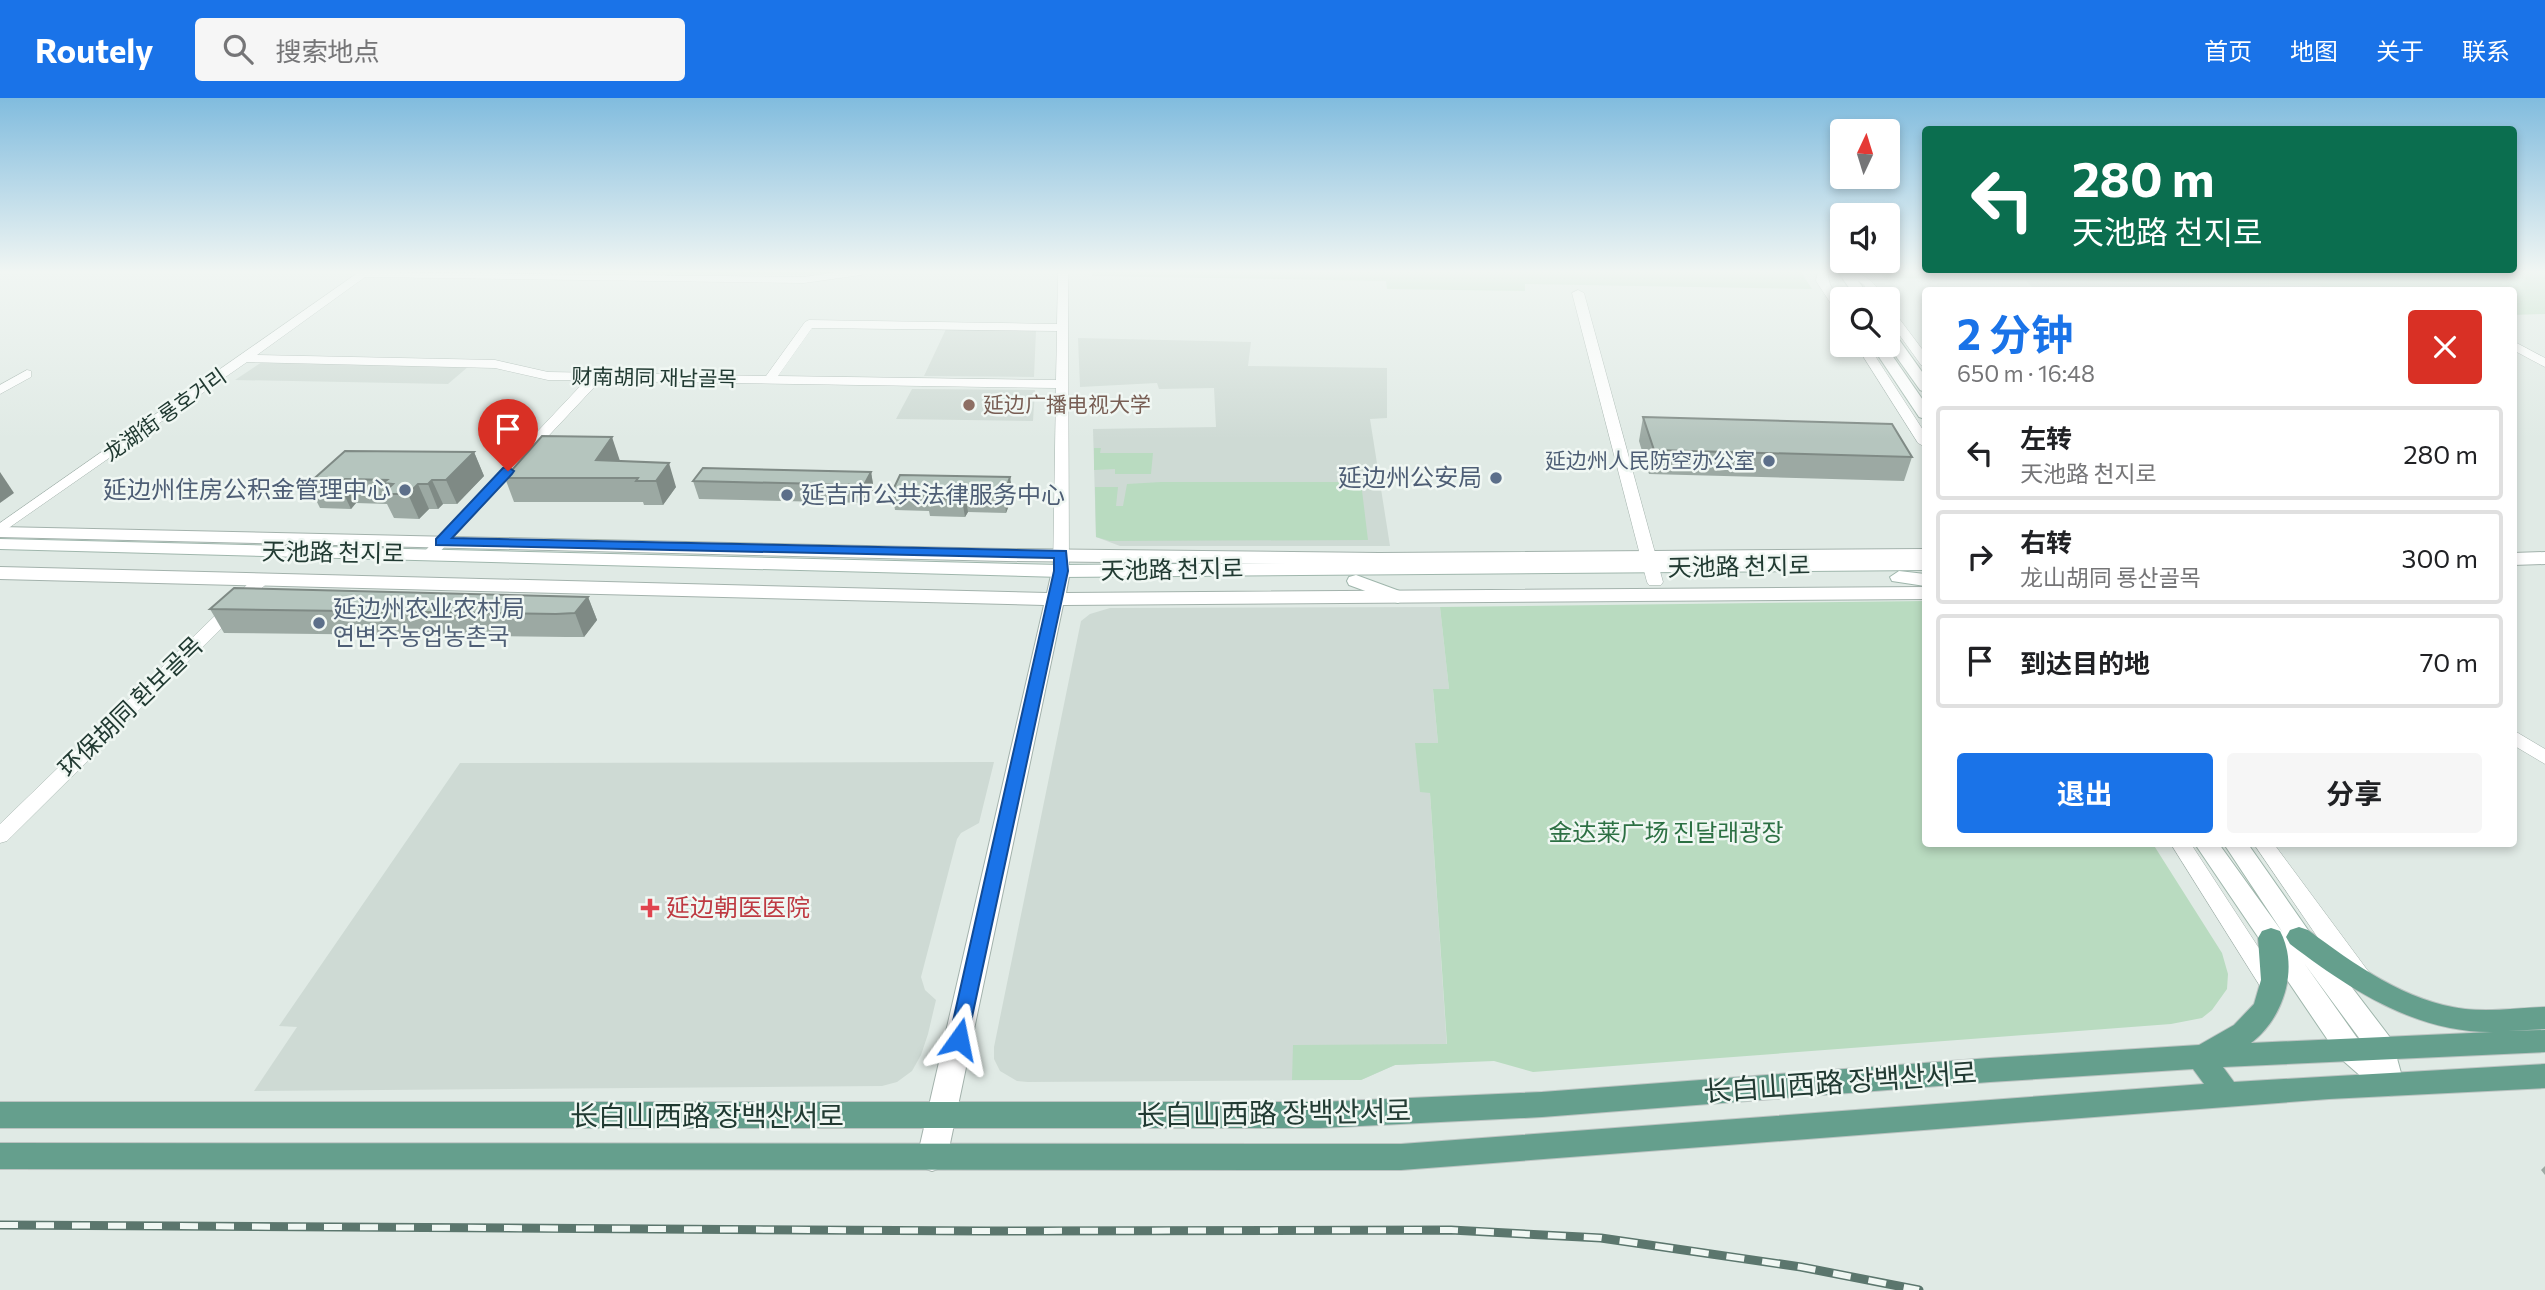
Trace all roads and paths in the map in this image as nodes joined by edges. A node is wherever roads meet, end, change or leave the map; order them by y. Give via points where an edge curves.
1 (289, 328) edge
2 (807, 328) edge
3 (1038, 328) edge
4 (1062, 328) joint
5 (1587, 328) edge
6 (1900, 328) edge
7 (2517, 347) edge
8 (1900, 351) edge
9 (1870, 357) edge
10 (1886, 357) edge
11 (247, 358) junction
12 (1922, 358) edge
13 (2545, 363) edge
14 (27, 374) dead end
15 (596, 377) junction
16 (769, 380) junction
17 (1922, 383) edge
18 (1062, 384) junction
19 (0, 390) edge
20 (1922, 410) edge
21 (1922, 438) edge
22 (0, 531) edge
23 (0, 544) edge
24 (435, 549) junction
25 (1922, 555) edge
26 (0, 558) edge
27 (2545, 558) edge
28 (2517, 559) edge
29 (1922, 564) edge
30 (1651, 569) junction
31 (0, 573) edge
32 (1059, 577) junction
33 (262, 579) junction
34 (1922, 579) edge
35 (1356, 581) junction
36 (1922, 593) edge
37 (1398, 597) junction
38 (2517, 739) edge
39 (2545, 758) edge
40 (0, 835) edge
41 (2183, 847) edge
42 (2209, 847) edge
43 (2238, 847) edge
44 (2266, 847) edge
45 (2299, 937) junction
46 (2271, 938) junction
47 (2367, 983) junction
48 (2273, 988) junction
49 (2545, 1018) edge
50 (2545, 1041) edge
51 (2382, 1048) junction
52 (2350, 1050) junction
53 (2201, 1058) junction
54 (2545, 1076) edge
55 (2512, 1078) junction
56 (2390, 1084) junction
57 (2545, 1087) edge
58 (2227, 1095) junction
59 (0, 1115) edge
60 (940, 1117) junction
61 (0, 1156) edge
62 (932, 1158) junction

1 - 11 street, 龙湖街 룡호거리
2 - 16 street
3 - 4 street
4 - 18 street
5 - 30 street
6 - 12 street
7 - 13 street
8 - 17 main road
9 - 21 street
10 - 20 main road
11 - 15 street, 财南胡同 재남골목 via 495,364 537,374
11 - 22 street, 龙湖街 룡호거리
14 - 19 street
15 - 16 street, 财南胡同 재남골목
15 - 24 street
16 - 18 street, 财南胡同 재남골목
18 - 32 street
22 - 24 main road, 天池路 천지로
23 - 24 main road, 天池路 천지로
24 - 32 main road, 天池路 천지로
25 - 30 main road, 天池路 천지로
26 - 32 main road, 天池路 천지로
27 - 28 main road
29 - 30 main road, 天池路 천지로
30 - 32 main road, 天池路 천지로 via 1380,567
30 - 34 main road, 天池路 천지로
30 - 35 main road, 天池路 천지로
31 - 33 main road, 天池路 천지로
32 - 33 main road, 天池路 천지로
32 - 35 main road, 天池路 천지로
32 - 37 main road, 天池路 천지로
32 - 60 main road
33 - 40 street, 环保胡同 환보골목
35 - 37 main road
36 - 37 main road, 天池路 천지로
38 - 39 street
41 - 48 street
42 - 46 main road
43 - 45 main road
44 - 47 street
45 - 47 main road
45 - 51 main road
46 - 48 main road
46 - 52 main road
47 - 49 main road via 2432,1012 2464,1020
48 - 53 main road via 2268,1008 2255,1026
50 - 51 main road, 长白山西路 장백산서로
51 - 52 main road, 长白山西路 장백산서로
51 - 56 main road
52 - 53 main road, 长白山西路 장백산서로
52 - 56 main road
53 - 58 main road
53 - 60 main road, 长白山西路 장백산서로 via 1417,1111
54 - 55 main road, 长白山西路 장백산서로
55 - 56 main road, 长白山西路 장백산서로
55 - 57 main road, 长白山西路 장백산서로
56 - 58 main road, 长白山西路 장백산서로
58 - 62 main road, 长白山西路 장백산서로 via 1461,1154
59 - 60 main road, 长白山西路 장백산서로
60 - 62 main road
61 - 62 main road, 长白山西路 장백산서로

